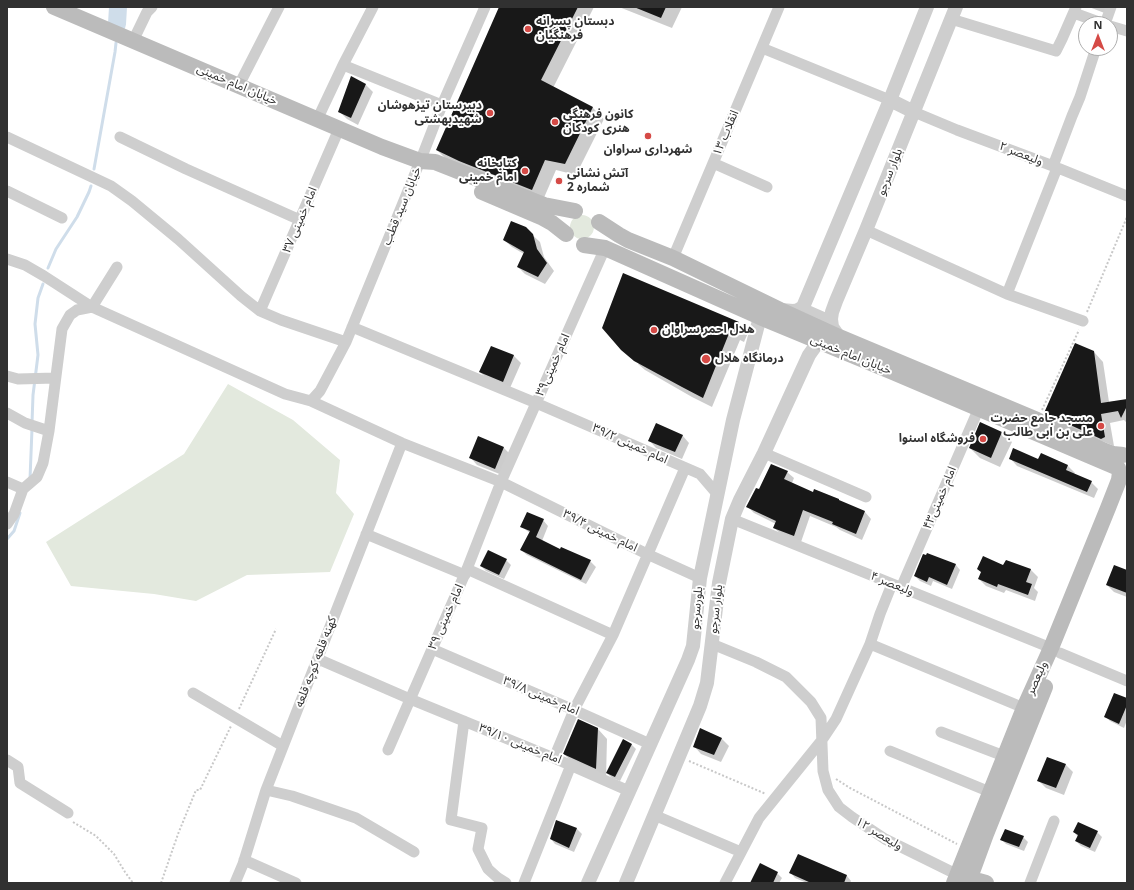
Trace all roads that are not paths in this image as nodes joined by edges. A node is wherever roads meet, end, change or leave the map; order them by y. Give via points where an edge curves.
1 (54, 7) edge
2 (152, 7) edge
3 (279, 7) edge
4 (372, 7) edge
5 (485, 7) edge
6 (927, 7) edge
7 (776, 8) edge
8 (1075, 10) edge
9 (954, 13) edge
10 (1088, 16) edge
11 (133, 40) junction
12 (762, 48) junction
13 (1093, 56) edge
14 (342, 64) junction
15 (239, 86) junction
16 (890, 100) junction
17 (442, 105) junction
18 (914, 112) junction
19 (317, 120) junction
20 (339, 128) junction
21 (7, 137) edge
22 (120, 137) dead end
23 (420, 161) junction
24 (713, 163) junction
25 (1055, 167) junction
26 (767, 187) dead end
27 (7, 191) edge
28 (1127, 196) edge
29 (575, 211) junction
30 (62, 218) dead end
31 (300, 220) junction
32 (600, 222) junction
33 (866, 230) junction
34 (566, 234) junction
35 (584, 245) junction
36 (605, 248) junction
37 (673, 258) junction
38 (7, 259) edge
39 (117, 267) dead end
40 (1007, 294) junction
41 (92, 307) junction
42 (803, 307) junction
43 (780, 310) junction
44 (260, 311) junction
45 (760, 317) junction
46 (831, 319) junction
47 (1083, 321) dead end
48 (352, 328) junction
49 (839, 336) junction
50 (819, 341) junction
51 (346, 342) junction
52 (7, 376) edge
53 (55, 378) junction
54 (311, 401) junction
55 (536, 403) junction
56 (979, 408) junction
57 (7, 414) edge
58 (48, 430) junction
59 (402, 443) junction
60 (764, 453) junction
61 (1124, 465) edge
62 (685, 468) junction
63 (7, 482) edge
64 (501, 482) junction
65 (23, 489) junction
66 (718, 495) junction
67 (866, 497) dead end
68 (732, 519) junction
69 (7, 524) edge
70 (366, 534) junction
71 (647, 554) junction
72 (466, 572) junction
73 (700, 578) junction
74 (719, 583) junction
75 (897, 586) junction
76 (613, 635) junction
77 (695, 638) junction
78 (712, 644) junction
79 (870, 644) junction
80 (432, 649) junction
81 (1055, 651) junction
82 (318, 660) junction
83 (1127, 681) edge
84 (193, 693) dead end
85 (410, 699) junction
86 (1024, 708) junction
87 (574, 710) junction
88 (464, 721) junction
89 (941, 732) dead end
90 (822, 740) junction
91 (650, 744) junction
92 (283, 746) junction
93 (388, 750) dead end
94 (890, 751) dead end
95 (1004, 756) junction
96 (554, 758) junction
97 (7, 760) edge
98 (571, 765) junction
99 (266, 790) junction
100 (629, 791) junction
101 (990, 792) junction
102 (68, 813) road end
103 (654, 816) junction
104 (1054, 821) dead end
105 (414, 852) dead end
106 (741, 852) junction
107 (244, 860) junction
108 (963, 880) edge
109 (235, 883) edge
110 (296, 883) edge
111 (506, 883) edge
112 (524, 883) edge
113 (588, 883) edge
114 (626, 883) edge
115 (725, 883) edge
116 (986, 883) edge
117 (1030, 883) edge

1 - 11 main road, خیابان امام خمینی
2 - 11 street
3 - 15 street
4 - 14 street
5 - 17 street, خیابان سید قطب
6 - 16 street
7 - 12 street, انقلاب ۱۳
8 - 9 street via 1056,51
8 - 10 street
9 - 18 street, بلوار سرجو
11 - 15 main road, خیابان امام خمینی
12 - 16 street
12 - 24 street, انقلاب ۱۳
13 - 25 street
14 - 17 street
14 - 19 street
15 - 19 main road, خیابان امام خمینی
16 - 18 street
16 - 42 street
17 - 23 street, خیابان سید قطب
18 - 25 street, ولیعصر ۲
18 - 33 street, بلوار سرجو
19 - 20 main road, خیابان امام خمینی
20 - 23 main road, خیابان امام خمینی
20 - 31 street, امام خمینی ۳۷
21 - 44 street via 111,186 178,239
22 - 31 street
23 - 29 main road, خیابان امام خمینی via 435,162 544,205
23 - 34 main road, خیابان امام خمینی via 430,170 543,218
23 - 48 street, خیابان سید قطب
24 - 26 street
24 - 37 street, انقلاب ۱۳
25 - 28 street, ولیعصر ۲
25 - 40 street
27 - 30 street
29 - 32 main road via 590,211
29 - 34 main road via 565,223
31 - 44 street, امام خمینی ۳۷
32 - 35 main road via 598,237
32 - 37 main road, خیابان امام خمینی via 619,235
33 - 40 street
33 - 46 street, بلوار سرجو
34 - 35 main road via 573,242
35 - 36 main road, خیابان امام خمینی
36 - 45 main road, خیابان امام خمینی
36 - 55 street, امام خمینی۳۹
37 - 43 main road, خیابان امام خمینی
38 - 41 street, امام خمینی ۳۹/۴ via 44,276
39 - 41 street
40 - 47 street
41 - 53 street via 77,310 70,315 62,329
41 - 54 street, امام خمینی ۳۹/۴ via 285,394
42 - 43 street via 793,311
42 - 46 street via 807,312 823,319
43 - 49 main road, خیابان امام خمینی
44 - 51 street
45 - 50 main road, خیابان امام خمینی
45 - 66 street, بلورسرجو via 733,420
46 - 49 street via 832,327
48 - 51 street, خیابان سید قطب
48 - 55 street, امام خمینی ۳۹/۲
49 - 61 main road, خیابان امام خمینی via 1113,454
50 - 56 main road, خیابان امام خمینی
50 - 60 street, بلوار سرجو via 809,355
51 - 54 street, خیابان سید قطب via 320,391
52 - 53 street via 18,379
53 - 58 street
54 - 59 street, امام خمینی ۳۹/۴
55 - 62 street, امام خمینی ۳۹/۲
55 - 64 street, امام خمینی۳۹
56 - 61 main road, خیابان امام خمینی
56 - 75 street, امام خمینی۴۳
57 - 58 street
58 - 65 street via 43,463 37,477
59 - 64 street, امام خمینی ۳۹/۴
59 - 70 street, کهنه قلعه کوچه قلعه
60 - 67 street
60 - 68 street, بلوار سرجو
61 - 81 main road, ولیعصر
62 - 66 street, امام خمینی ۳۹/۲ via 700,474
62 - 71 street
63 - 65 street
64 - 71 street, امام خمینی ۳۹/۴
64 - 72 street, امام خمینی ۳۹
65 - 69 street via 14,514
66 - 73 street, بلورسرجو
68 - 74 street, بلوار سرجو
68 - 75 street, ولیعصر ۴
70 - 72 street
70 - 82 street, کهنه قلعه کوچه قلعه
71 - 73 street, امام خمینی ۳۹/۴
71 - 76 street
72 - 76 street
72 - 80 street, امام خمینی ۳۹
73 - 74 street
73 - 77 street, بلورسرجو
74 - 78 street, بلوار سرجو
75 - 79 street, امام خمینی۴۳ via 880,614
75 - 81 street, ولیعصر ۴
76 - 87 street
77 - 78 street
77 - 91 street, بلورسرجو via 688,660
78 - 90 street, ولیعصر ۱۲ via 786,677 811,702 821,718
78 - 103 street, بلوار سرجو via 707,683 700,706
79 - 86 street
79 - 90 street, امام خمینی۴۳ via 836,719
80 - 85 street, امام خمینی ۳۹
80 - 87 street, امام خمینی ۳۹/۸
81 - 83 street, ولیعصر ۴
81 - 86 main road, ولیعصر
81 - 108 main road, ولیعصر via 986,834
82 - 85 street, امام خمینی ۳۹/۱۰
82 - 92 street, کهنه قلعه کوچه قلعه
84 - 92 street
85 - 88 street, امام خمینی ۳۹/۱۰
85 - 93 street, امام خمینی ۳۹
86 - 95 main road, ولیعصر
87 - 91 street, امام خمینی ۳۹/۸
87 - 96 street
88 - 96 street, امام خمینی ۳۹/۱۰
88 - 111 street via 451,820 482,828 478,849 488,869
89 - 95 street
90 - 106 street, امام خمینی۴۳ via 759,818
90 - 108 street, ولیعصر ۱۲ via 823,771 828,790 839,807 885,839
91 - 100 street, بلورسرجو
92 - 99 street, کهنه قلعه کوچه قلعه
94 - 101 street
95 - 101 main road, ولیعصر
96 - 98 street, امام خمینی ۳۹/۱۰
97 - 102 street via 18,767 20,784
98 - 100 street, امام خمینی ۳۹/۱۰
98 - 112 street
99 - 105 street via 356,818
99 - 107 street, کهنه قلعه کوچه قلعه
100 - 113 street, بلورسرجو
101 - 108 main road, ولیعصر via 968,850
103 - 106 street
103 - 114 street, بلوار سرجو
104 - 117 street
106 - 115 street, امام خمینی۴۳
107 - 109 street, کهنه قلعه کوچه قلعه
107 - 110 street
108 - 116 main road

